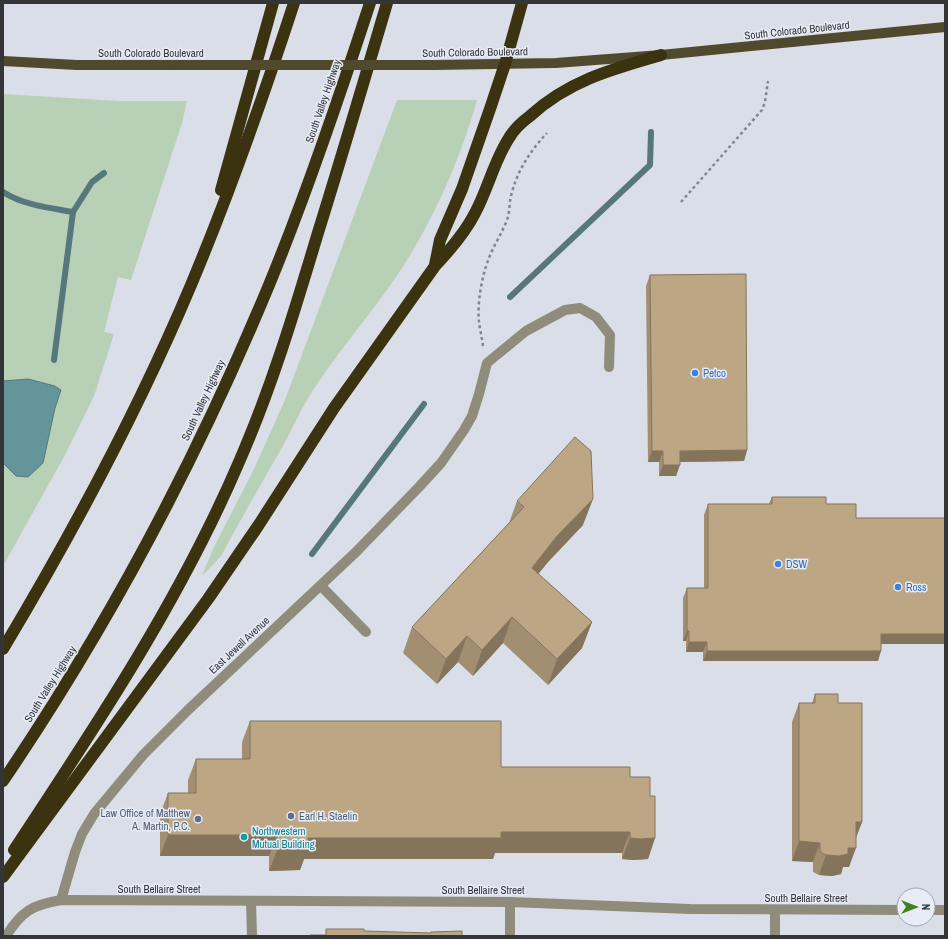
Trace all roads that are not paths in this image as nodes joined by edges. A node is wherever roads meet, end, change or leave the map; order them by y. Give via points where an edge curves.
1 (272, 3) edge
2 (294, 3) edge
3 (370, 3) edge
4 (387, 3) edge
5 (522, 3) edge
6 (945, 27) edge
7 (661, 55) junction
8 (3, 61) edge
9 (505, 64) junction
10 (205, 251) junction
11 (435, 266) junction
12 (609, 367) dead end
13 (321, 586) junction
14 (366, 632) dead end
15 (3, 649) edge
16 (3, 781) edge
17 (3, 866) edge
18 (3, 877) edge
19 (61, 900) junction
20 (251, 901) junction
21 (510, 902) junction
22 (775, 910) junction
23 (896, 910) edge
24 (6, 936) edge
25 (252, 936) edge
26 (510, 936) edge
27 (775, 936) edge

1 - 10 highway
2 - 10 highway via 259,108
3 - 16 highway, South Valley Highway via 288,238 206,427 122,589 72,674
4 - 17 highway via 289,325 239,463 199,546 151,635
5 - 9 highway
6 - 7 main road, South Colorado Boulevard
7 - 9 main road, South Colorado Boulevard
7 - 11 highway via 587,78 546,102 519,125 509,138 476,213 452,248
8 - 9 main road, South Colorado Boulevard, bridge via 77,65
9 - 11 highway via 474,157 440,240
10 - 15 highway via 116,446 68,537
11 - 18 highway via 312,440 208,599
12 - 13 street, East Jewell Avenue via 610,335 596,317 580,308 566,310 526,331 486,363 472,416 441,463
13 - 14 street
13 - 19 street, East Jewell Avenue via 188,710 119,782 82,834
19 - 20 street, South Bellaire Street
19 - 24 street via 29,910 15,922
20 - 21 street, South Bellaire Street
20 - 25 street
21 - 22 street, South Bellaire Street
21 - 26 street
22 - 23 street, South Bellaire Street
22 - 27 street

